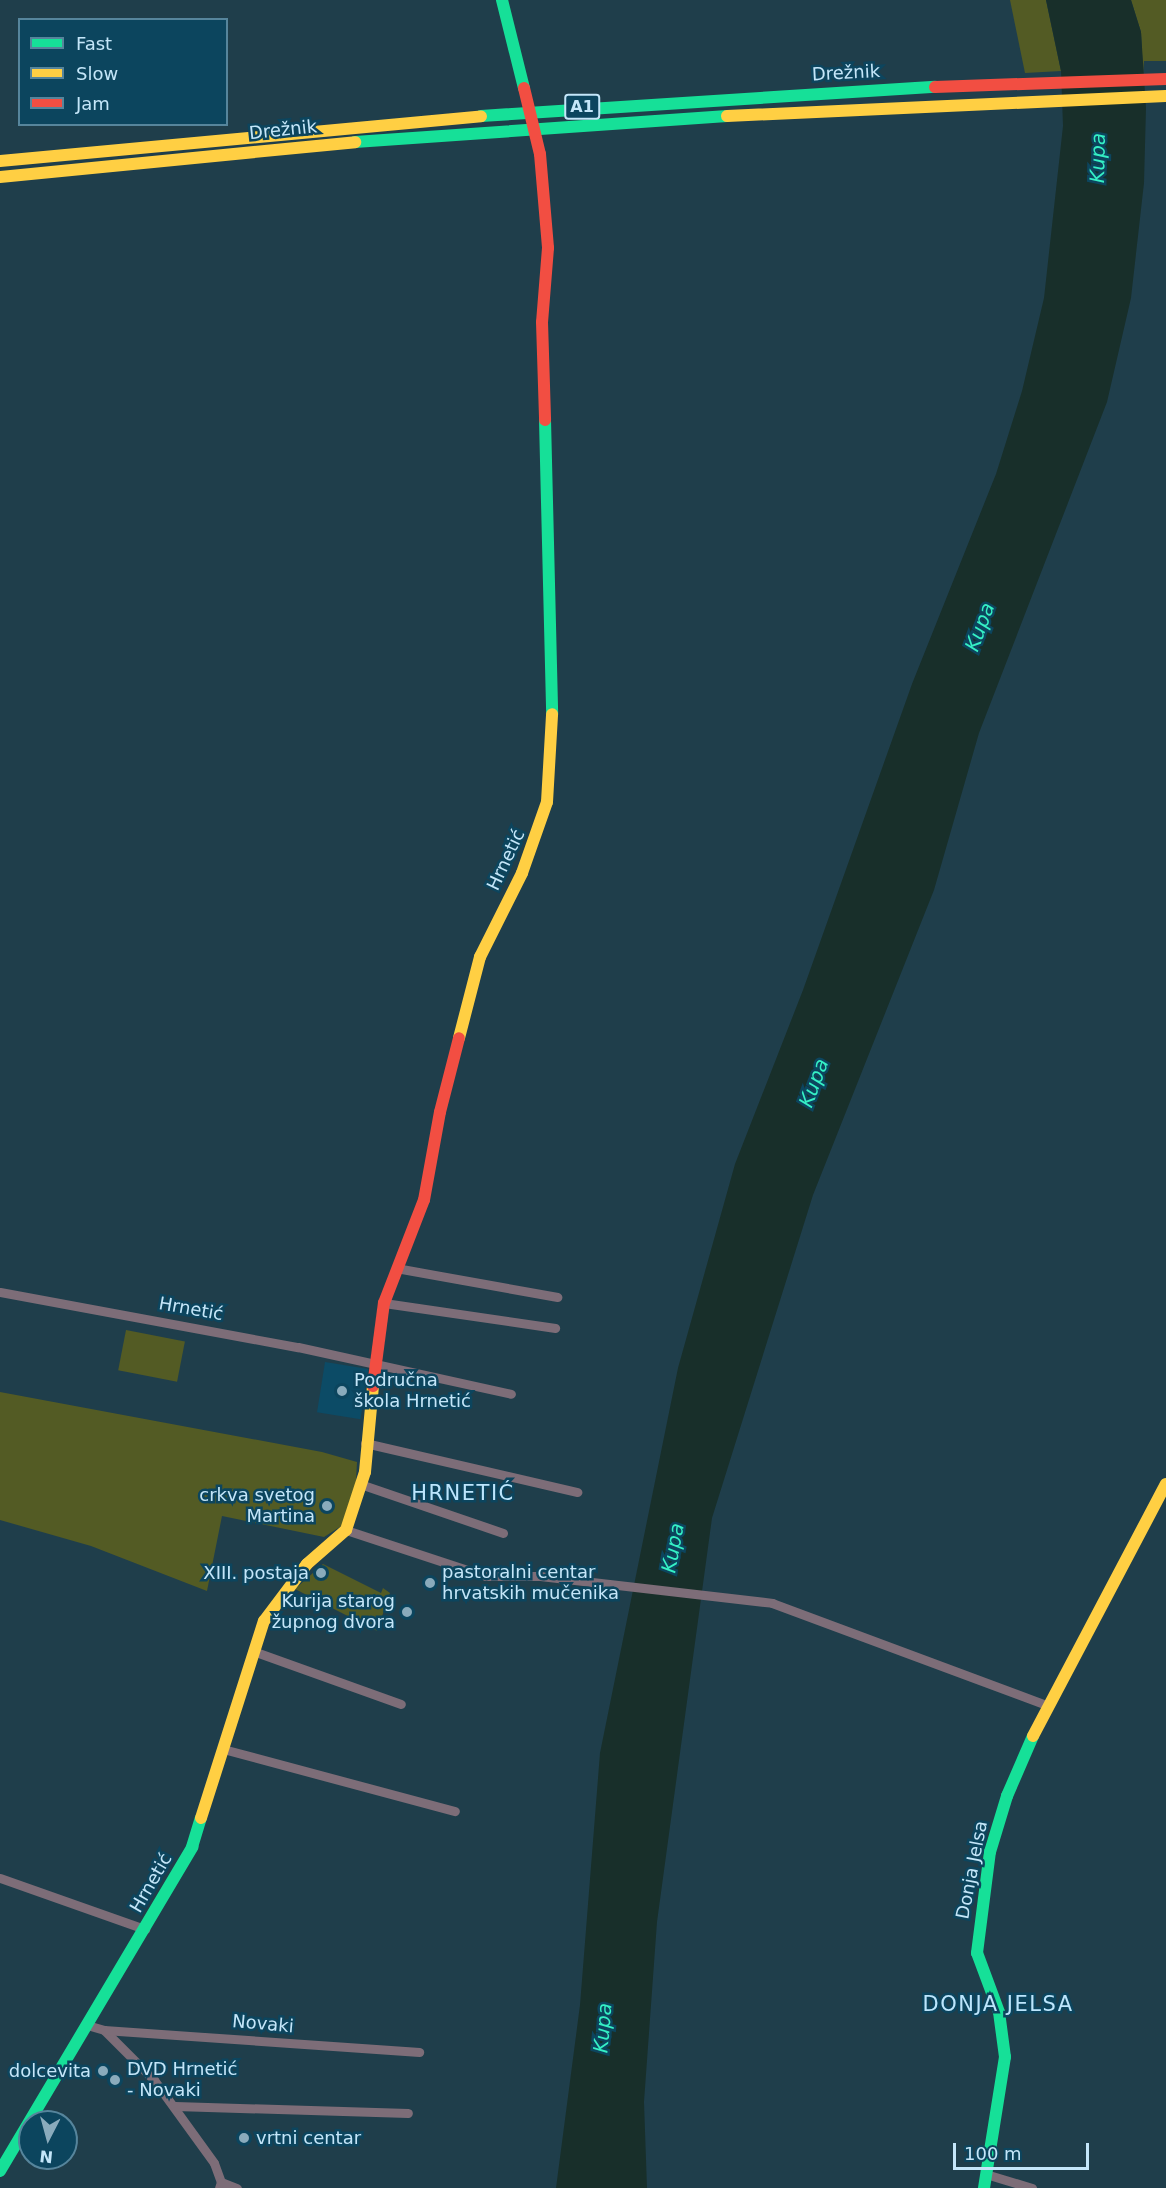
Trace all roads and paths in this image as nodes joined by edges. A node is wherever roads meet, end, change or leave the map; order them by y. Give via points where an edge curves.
1 (502, 0) edge
2 (1166, 79) edge
3 (1166, 96) edge
4 (0, 161) edge
5 (0, 177) edge
6 (396, 1268) junction
7 (0, 1292) edge
8 (557, 1297) dead end
9 (384, 1303) junction
10 (555, 1328) dead end
11 (375, 1365) junction
12 (511, 1394) dead end
13 (365, 1443) junction
14 (1166, 1484) edge
15 (363, 1485) junction
16 (577, 1492) dead end
17 (346, 1530) junction
18 (503, 1533) dead end
19 (253, 1651) junction
20 (401, 1704) dead end
21 (1047, 1705) junction
22 (223, 1749) junction
23 (455, 1811) dead end
24 (0, 1878) edge
25 (145, 1929) junction
26 (87, 2025) junction
27 (104, 2030) junction
28 (419, 2052) dead end
29 (175, 2106) junction
30 (408, 2113) dead end
31 (0, 2171) edge
32 (989, 2175) junction
33 (220, 2185) edge
34 (237, 2188) edge
35 (984, 2188) edge
36 (1032, 2188) edge

1 - 6 main road, Hrnetić via 540,154 548,248 542,322 551,782 530,856 480,957 440,1112 424,1200
2 - 4 main road, Drežnik / A1 via 900,88 540,110
3 - 5 main road, Drežnik / A1 via 634,120 315,145
6 - 8 street
6 - 9 main road, Hrnetić
7 - 11 street, Hrnetić
9 - 10 street
9 - 11 main road, Hrnetić
11 - 12 street
11 - 13 main road, Hrnetić
13 - 15 main road, Hrnetić
13 - 16 street
14 - 21 main road, Donja Jelsa via 1078,1656
15 - 17 main road, Hrnetić
15 - 18 street
17 - 19 main road, Hrnetić via 306,1564 284,1590 264,1621
17 - 21 street via 486,1576 575,1579 752,1599
19 - 20 street
19 - 22 main road, Hrnetić
21 - 32 main road, Donja Jelsa via 1007,1796 980,1904 977,1953 999,2012 1005,2056
22 - 23 street
22 - 25 main road, Hrnetić via 192,1847
24 - 25 street
25 - 26 main road, Hrnetić
26 - 27 street, Novaki
26 - 31 main road
27 - 28 street, Novaki
27 - 29 street
29 - 30 street
29 - 33 street via 214,2163
32 - 35 main road, Donja Jelsa
32 - 36 street
33 - 34 street

